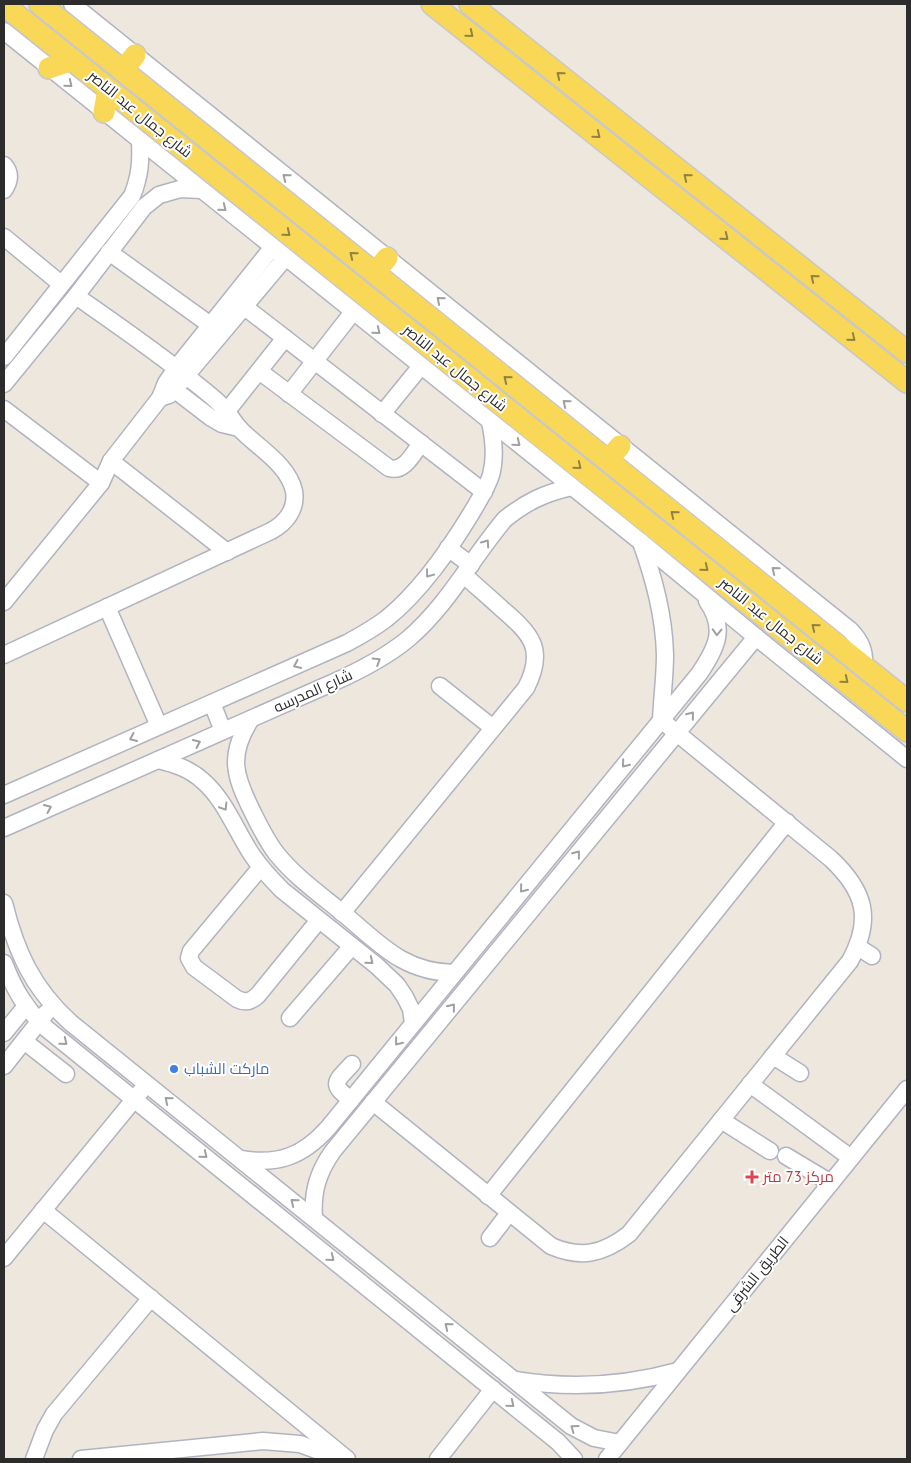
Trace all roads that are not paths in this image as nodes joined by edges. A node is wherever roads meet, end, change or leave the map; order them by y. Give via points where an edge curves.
1 (40, 4) edge
2 (72, 4) edge
3 (432, 4) edge
4 (470, 4) edge
5 (4, 5) edge
6 (4, 31) edge
7 (73, 60) junction
8 (129, 63) junction
9 (49, 68) junction
10 (108, 90) junction
11 (104, 112) junction
12 (140, 141) junction
13 (201, 190) junction
14 (121, 210) junction
15 (135, 219) junction
16 (4, 237) edge
17 (110, 252) junction
18 (278, 253) junction
19 (61, 284) junction
20 (76, 296) junction
21 (238, 302) junction
22 (353, 312) junction
23 (209, 324) junction
24 (285, 338) junction
25 (907, 352) edge
26 (4, 357) edge
27 (315, 362) junction
28 (421, 366) junction
29 (181, 371) junction
30 (259, 371) junction
31 (907, 382) edge
32 (4, 384) edge
33 (170, 386) junction
34 (289, 394) junction
35 (4, 409) edge
36 (227, 411) junction
37 (382, 414) junction
38 (490, 422) junction
39 (239, 428) junction
40 (421, 443) junction
41 (111, 461) junction
42 (101, 483) junction
43 (572, 487) junction
44 (484, 492) junction
45 (641, 542) junction
46 (448, 548) junction
47 (227, 552) junction
48 (468, 570) junction
49 (698, 589) junction
50 (4, 602) edge
51 (107, 607) junction
52 (756, 637) junction
53 (4, 655) edge
54 (440, 686) dead end
55 (907, 701) edge
56 (212, 703) junction
57 (251, 719) junction
58 (661, 720) junction
59 (159, 726) junction
60 (493, 728) junction
61 (223, 731) junction
62 (907, 731) edge
63 (677, 733) junction
64 (907, 759) edge
65 (158, 760) junction
66 (4, 795) edge
67 (787, 822) junction
68 (4, 828) edge
69 (260, 866) junction
70 (4, 903) edge
71 (342, 913) junction
72 (319, 920) junction
73 (352, 946) junction
74 (858, 947) junction
75 (872, 956) dead end
76 (4, 963) edge
77 (454, 973) junction
78 (52, 1005) junction
79 (26, 1006) junction
80 (290, 1018) dead end
81 (40, 1022) junction
82 (413, 1023) junction
83 (4, 1033) edge
84 (24, 1041) junction
85 (773, 1056) junction
86 (352, 1064) dead end
87 (4, 1066) edge
88 (800, 1073) dead end
89 (66, 1074) dead end
90 (147, 1083) junction
91 (750, 1084) junction
92 (907, 1089) edge
93 (134, 1099) junction
94 (350, 1100) junction
95 (373, 1102) junction
96 (721, 1120) junction
97 (328, 1128) junction
98 (342, 1140) junction
99 (770, 1151) dead end
100 (786, 1156) dead end
101 (851, 1158) junction
102 (240, 1159) junction
103 (831, 1183) junction
104 (488, 1196) junction
105 (43, 1210) junction
106 (509, 1213) junction
107 (314, 1218) junction
108 (490, 1238) dead end
109 (4, 1258) edge
110 (151, 1298) junction
111 (678, 1371) junction
112 (514, 1379) junction
113 (493, 1390) junction
114 (620, 1443) junction
115 (136, 1456) edge
116 (118, 1457) edge
117 (34, 1459) edge
118 (81, 1459) edge
119 (342, 1459) edge
120 (347, 1459) edge
121 (438, 1459) edge
122 (574, 1459) edge
123 (607, 1459) edge

1 - 8 main road, شارع جمال عبد الناصر
2 - 8 street
3 -> 31 main road
25 -> 4 main road
5 - 7 main road, شارع جمال عبد الناصر
6 - 9 street
7 - 9 main road
7 - 10 main road, شارع جمال عبد الناصر
55 -> 8 main road, شارع جمال عبد الناصر via 614,453
9 -> 11 street
10 - 11 main road
10 -> 62 main road, شارع جمال عبد الناصر
11 - 12 street
12 - 13 street
12 - 14 street via 138,181
13 - 15 street via 159,195
13 -> 18 street
14 - 15 street
14 - 19 street
15 - 17 street
16 - 19 street
17 - 20 street
17 - 23 street
18 - 21 street
18 - 22 street
19 - 26 street
20 - 29 street
20 - 32 street
21 - 23 street
21 - 24 street
21 - 29 street
22 - 27 street
22 -> 28 street
23 - 29 street
24 - 27 street
24 - 30 street
27 - 34 street
27 - 37 street
28 - 37 street
28 - 38 street
29 - 33 street
29 - 36 street
30 - 34 street
30 - 36 street
33 - 39 street via 210,417
33 - 41 street
34 - 40 street via 389,468 403,466
35 - 42 street
36 - 39 street
37 - 40 street
38 -> 43 street
38 - 44 street, شارع المدرسه via 494,457
39 - 47 street via 275,460 291,481 294,504 282,525
40 - 44 street
41 - 42 street
41 - 47 street
42 - 50 street
43 - 45 street
48 -> 43 street, شارع المدرسه via 493,534 519,507 553,491
44 - 46 street, شارع المدرسه
45 - 49 street
45 - 58 street via 657,591 663,629
46 - 48 street
46 -> 56 street, شارع المدرسه via 401,605 369,630 347,643
47 - 51 street
57 -> 48 street, شارع المدرسه via 352,674 394,650 434,614
48 - 60 street via 527,632 534,646 536,661 526,688
49 - 52 street
49 -> 58 street via 717,620 715,648 699,674
51 - 53 street
51 - 59 street
63 -> 52 street
52 - 64 street
54 - 60 street
56 - 59 street, شارع المدرسه
56 - 61 street
57 - 61 street, شارع المدرسه
57 - 71 street via 242,732 236,756 237,779 243,794 282,860
58 - 63 street
58 -> 77 street
59 -> 66 street, شارع المدرسه
60 - 71 street
65 -> 61 street, شارع المدرسه
63 - 67 street
95 -> 63 street
68 -> 65 street, شارع المدرسه
65 -> 69 street via 175,764 204,781
67 - 74 street via 832,859 854,883 863,915
67 - 104 street
69 - 72 street via 282,890
69 - 72 street via 191,952 189,958 194,967 241,1001 250,1001
70 - 78 street via 28,971
71 - 77 street via 402,961 427,971
72 - 73 street
73 - 80 street
73 -> 82 street via 397,985 411,1010
74 - 75 street
74 - 85 street
76 - 79 street
77 - 82 street
78 - 81 street
78 - 90 street
79 - 81 street
79 - 83 street
81 - 84 street
81 -> 93 street
82 -> 94 street
84 - 87 street
84 - 89 street
85 - 88 street
85 - 91 street
86 - 94 street via 337,1084 339,1091
90 - 93 street
102 -> 90 street
91 - 96 street
91 - 101 street
92 - 101 street, الطريق الشرقى
93 - 105 street
93 -> 113 street
94 - 97 street
95 - 98 street
95 - 104 street
96 - 99 street
96 - 106 street via 629,1234 615,1245 598,1252 580,1254 563,1251
97 - 98 street via 330,1136
97 - 102 street via 304,1150 289,1157 273,1161
98 - 107 street via 318,1176 314,1190
100 - 103 street
101 - 103 street, الطريق الشرقى
107 -> 102 street
103 - 111 street, الطريق الشرقى
104 - 106 street
105 - 109 street
105 - 110 street
106 - 108 street
112 -> 107 street
110 - 117 street via 54,1414 44,1430
110 - 120 street
111 - 112 street via 632,1382 584,1386
111 - 114 street, الطريق الشرقى
114 -> 112 street via 582,1433
113 - 121 street
113 -> 122 street via 558,1442
114 - 123 street, الطريق الشرقى
115 - 116 street
115 - 119 street via 243,1442 282,1442
116 - 118 street

